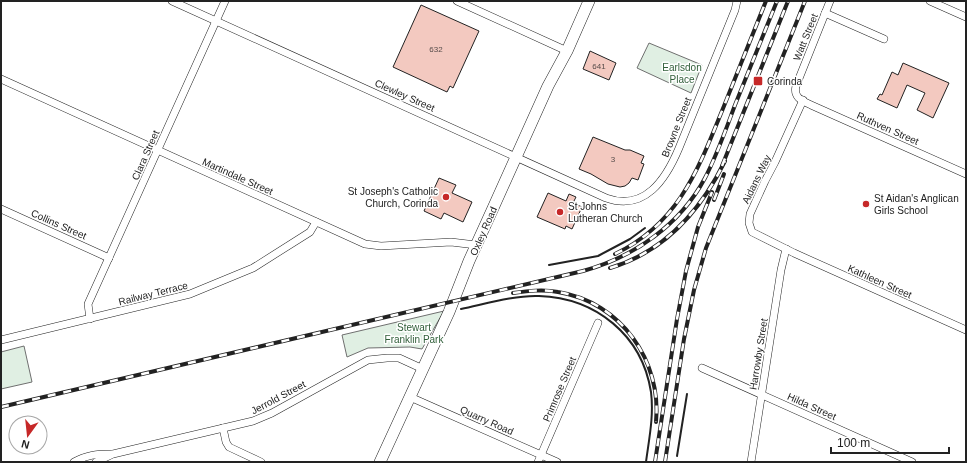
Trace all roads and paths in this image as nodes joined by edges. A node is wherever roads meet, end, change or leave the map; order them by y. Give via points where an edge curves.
1 (172, 1) edge
2 (225, 1) edge
3 (457, 1) edge
4 (590, 1) edge
5 (737, 1) edge
6 (830, 1) edge
7 (930, 1) edge
8 (826, 13) junction
9 (966, 17) edge
10 (216, 21) junction
11 (884, 39) dead end
12 (567, 50) junction
13 (1, 79) edge
14 (803, 100) junction
15 (158, 151) junction
16 (516, 157) junction
17 (966, 174) edge
18 (631, 200) joint
19 (1, 209) edge
20 (316, 222) junction
21 (476, 245) junction
22 (786, 249) junction
23 (109, 258) junction
24 (90, 319) junction
25 (598, 323) dead end
26 (966, 330) edge
27 (1, 340) edge
28 (702, 368) dead end
29 (423, 369) junction
30 (762, 394) junction
31 (410, 397) junction
32 (223, 428) junction
33 (113, 454) junction
34 (541, 455) junction
35 (74, 462) edge
36 (96, 462) edge
37 (261, 462) edge
38 (380, 462) edge
39 (538, 462) edge
40 (557, 462) edge
41 (751, 462) edge
42 (912, 462) edge

1 - 10 street, Clewley Street
2 - 10 street, Clara Street
3 - 12 street
4 - 12 main road, Oxley Road
5 - 18 street, Browne Street via 672,164 651,192
6 - 8 street, Watt Street
7 - 9 street
8 - 11 street
8 - 14 street, Watt Street via 795,88 796,96
10 - 15 street, Clara Street
10 - 16 street, Clewley Street
12 - 16 main road, Oxley Road
13 - 15 street, Martindale Street
14 - 17 street, Ruthven Street
14 - 22 street, Aidans Way via 748,220 754,233
15 - 20 street, Martindale Street
15 - 23 street, Clara Street
16 - 18 street, Clewley Street via 606,198 616,201
16 - 21 main road, Oxley Road
19 - 23 street, Collins Street
20 - 21 street, Martindale Street via 370,245 451,242
20 - 24 street, Railway Terrace via 310,232 245,272 179,298
21 - 29 main road, Oxley Road
22 - 26 street, Kathleen Street
22 - 30 street, Harrowby Street
23 - 24 street, Clara Street via 88,304
24 - 27 street, Railway Terrace
25 - 34 street, Primrose Street
28 - 30 street, Hilda Street
29 - 31 main road, Oxley Road
29 - 32 street, Jerrold Street via 399,358 368,360 263,418
30 - 41 street, Harrowby Street
30 - 42 street, Hilda Street
31 - 34 street, Quarry Road
31 - 38 main road, Oxley Road
32 - 33 street, Jerrold Street
32 - 37 street via 228,445
33 - 35 street, Jerrold Street via 82,457
33 - 36 street, Jerrold Street
34 - 39 street, Primrose Street
34 - 40 street, Quarry Road

